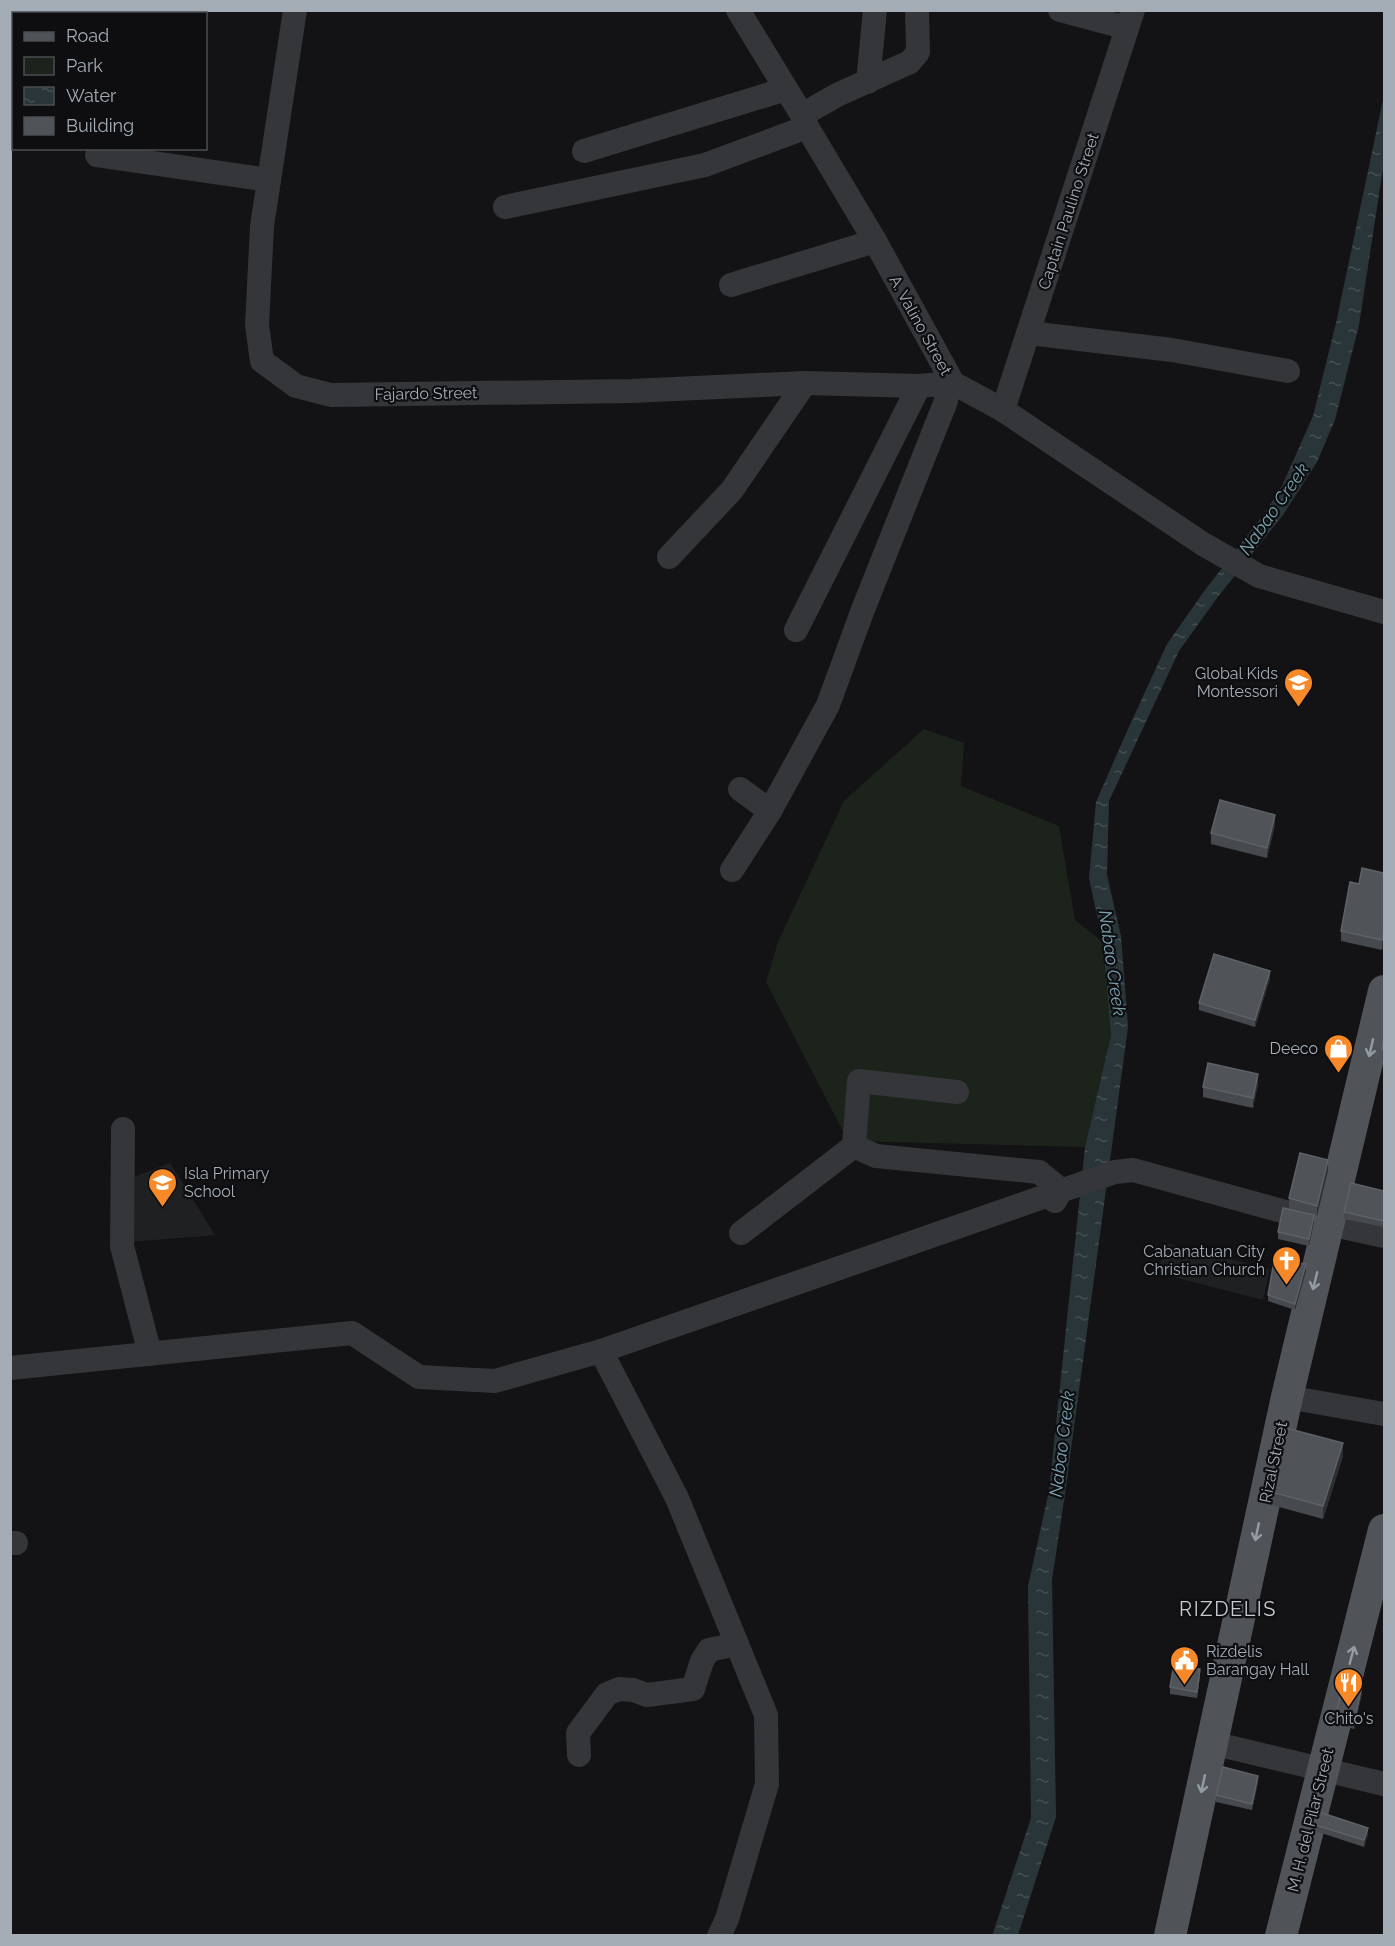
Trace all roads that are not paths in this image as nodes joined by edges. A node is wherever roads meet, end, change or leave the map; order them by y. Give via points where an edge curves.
1 (295, 10) edge
2 (738, 10) edge
3 (875, 10) edge
4 (917, 10) edge
5 (1060, 10) edge
6 (1130, 19) edge
7 (868, 82) junction
8 (786, 88) junction
9 (804, 121) junction
10 (584, 150) dead end
11 (97, 155) dead end
12 (269, 180) junction
13 (505, 207) dead end
14 (874, 241) junction
15 (731, 285) dead end
16 (1029, 333) junction
17 (1288, 371) dead end
18 (806, 383) junction
19 (950, 384) junction
20 (919, 386) junction
21 (1003, 410) junction
22 (669, 557) dead end
23 (1384, 612) edge
24 (796, 630) dead end
25 (740, 789) dead end
26 (770, 811) junction
27 (732, 870) dead end
28 (1384, 991) edge
29 (957, 1092) dead end
30 (123, 1129) dead end
31 (854, 1146) junction
32 (1069, 1187) junction
33 (1329, 1224) junction
34 (741, 1233) dead end
35 (1384, 1236) edge
36 (906, 1256) dead end
37 (601, 1351) junction
38 (150, 1354) junction
39 (10, 1368) edge
40 (1287, 1396) junction
41 (1384, 1414) edge
42 (1384, 1530) edge
43 (737, 1644) junction
44 (1212, 1743) junction
45 (579, 1755) dead end
46 (1322, 1770) junction
47 (1384, 1784) edge
48 (719, 1935) edge
49 (1170, 1935) edge
50 (1281, 1935) edge

1 - 12 street, Fajardo Street
2 - 8 street, A. Valino Street
3 - 7 street
4 - 7 street via 918,52 910,62
5 - 6 street
6 - 16 street, Captain Paulino Street
7 - 9 street via 837,95
8 - 9 street, A. Valino Street
8 - 10 street
9 - 13 street via 705,165
9 - 14 street, A. Valino Street
11 - 12 street
12 - 18 street, Fajardo Street via 262,226 257,325 262,362 296,386 331,395 631,391
14 - 15 street
14 - 19 street, A. Valino Street
16 - 17 street via 1172,350
16 - 21 street, Captain Paulino Street
18 - 20 street, Fajardo Street
18 - 22 street via 732,490
19 - 20 street, Fajardo Street
19 - 21 street, A. Valino Street
19 - 26 street via 828,705
20 - 24 street
21 - 23 street, A. Valino Street via 1203,544 1259,576
25 - 26 street
26 - 27 street
28 -> 33 main road, Rizal Street
29 - 31 street via 859,1081
30 - 38 street via 122,1246
31 - 32 street via 876,1156 1039,1172
31 - 34 street
32 - 33 street via 1133,1170
32 - 36 street via 1052,1207
32 - 37 street
33 - 35 street
33 -> 40 main road, Rizal Street
37 - 38 street via 495,1381 419,1377 352,1333
37 - 43 street via 678,1498
38 - 39 street
40 - 41 street
40 -> 44 main road, Rizal Street
46 -> 42 main road, M. H. del Pilar Street
43 - 45 street via 709,1650 693,1689 647,1695 619,1689 607,1694 578,1733
43 - 48 street via 766,1715 767,1784
44 - 46 street
44 -> 49 main road, Rizal Street
46 - 47 street
46 - 50 main road, M. H. del Pilar Street

